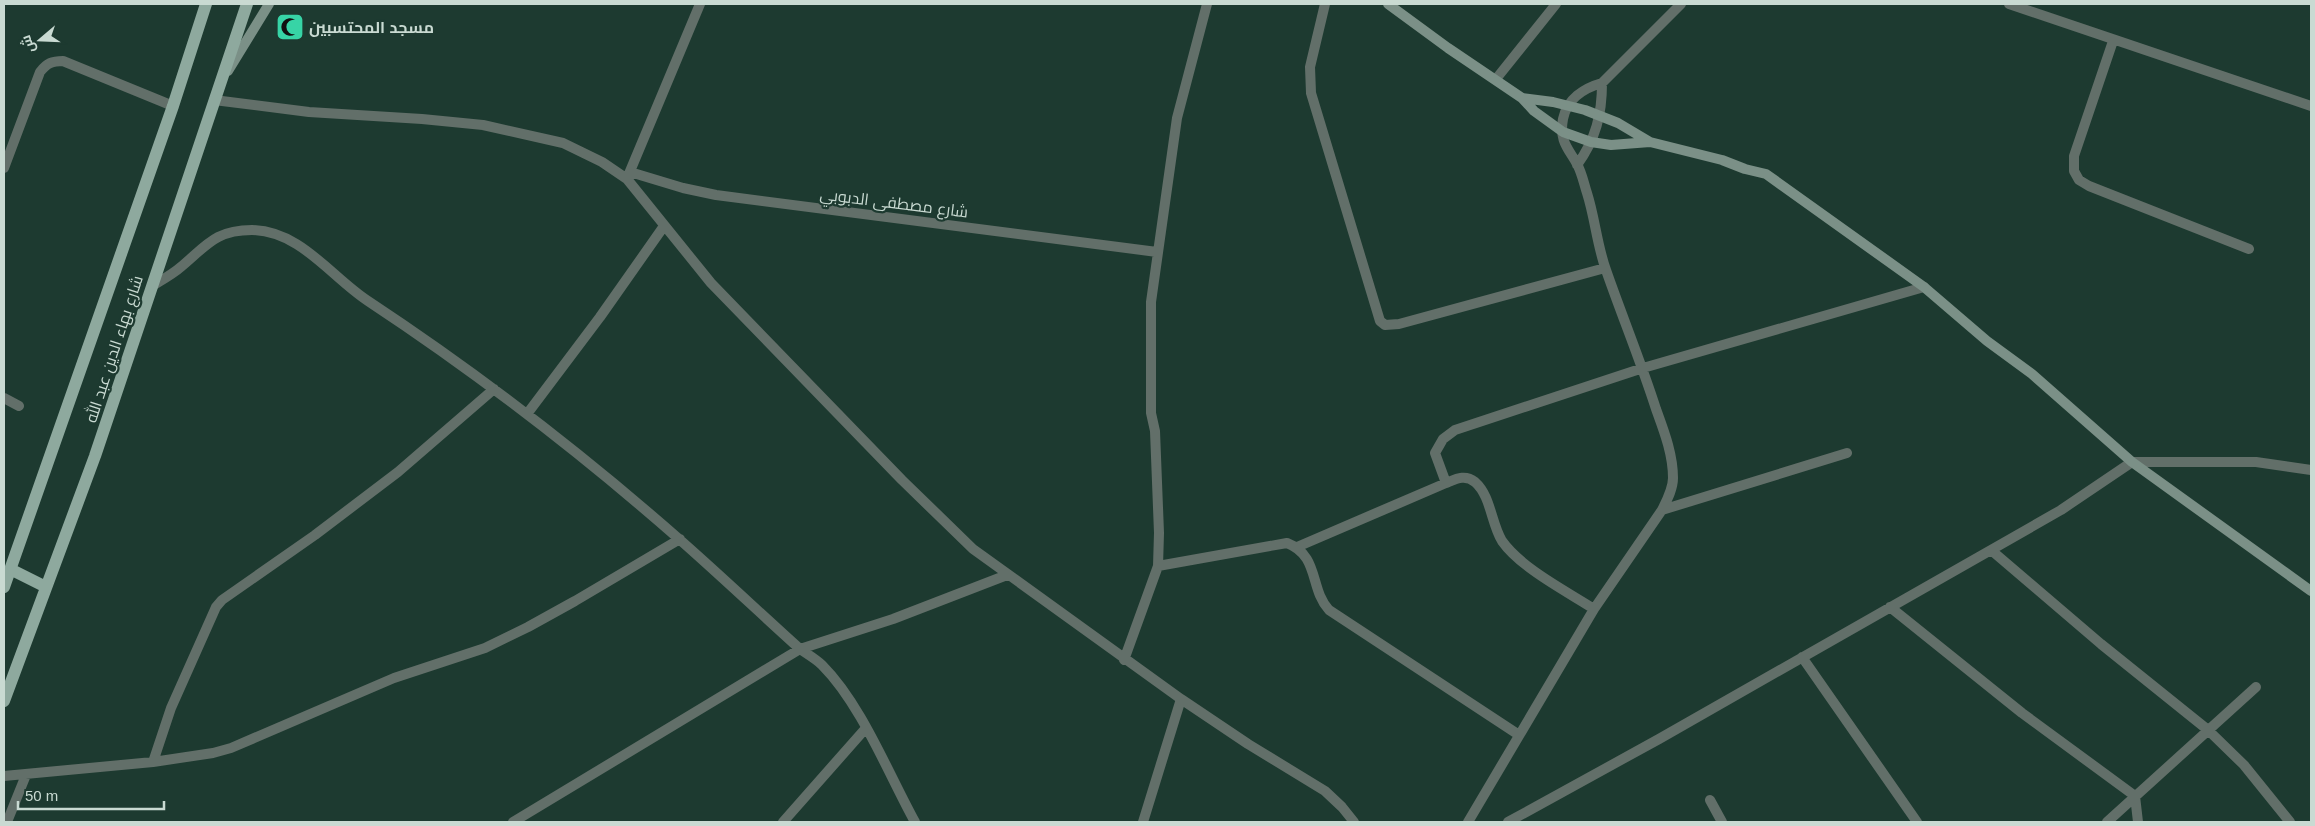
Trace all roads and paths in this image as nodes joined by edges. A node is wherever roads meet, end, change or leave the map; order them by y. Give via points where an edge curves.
1 (206, 4) edge
2 (247, 4) edge
3 (269, 4) edge
4 (700, 4) edge
5 (1207, 4) edge
6 (1325, 4) edge
7 (1388, 4) edge
8 (1556, 4) edge
9 (1681, 4) edge
10 (2009, 4) edge
11 (2113, 41) junction
12 (1496, 80) junction
13 (1602, 83) junction
14 (219, 87) junction
15 (1522, 98) junction
16 (214, 100) junction
17 (1569, 105) junction
18 (173, 106) junction
19 (2311, 106) edge
20 (1601, 116) junction
21 (1563, 132) junction
22 (1591, 142) junction
23 (1650, 142) junction
24 (1578, 165) junction
25 (4, 168) edge
26 (628, 175) junction
27 (664, 226) junction
28 (2249, 249) dead end
29 (1157, 252) junction
30 (1605, 268) junction
31 (152, 286) junction
32 (1924, 287) junction
33 (1643, 368) junction
34 (494, 388) junction
35 (4, 398) edge
36 (19, 406) dead end
37 (527, 414) junction
38 (1847, 453) dead end
39 (2132, 462) junction
40 (2311, 470) edge
41 (1446, 483) junction
42 (1662, 510) junction
43 (680, 539) junction
44 (1297, 547) junction
45 (1992, 550) junction
46 (1158, 566) junction
47 (10, 569) junction
48 (1007, 575) junction
49 (4, 587) edge
50 (46, 587) junction
51 (2311, 590) edge
52 (1890, 607) junction
53 (1594, 609) junction
54 (800, 649) junction
55 (1802, 657) junction
56 (1124, 660) junction
57 (2256, 687) dead end
58 (1181, 699) junction
59 (4, 701) edge
60 (866, 728) junction
61 (2208, 730) junction
62 (1519, 735) junction
63 (153, 762) junction
64 (26, 775) junction
65 (4, 776) edge
66 (2135, 796) junction
67 (1710, 800) dead end
68 (7, 822) edge
69 (513, 822) edge
70 (783, 822) edge
71 (915, 822) edge
72 (1143, 822) edge
73 (1354, 822) edge
74 (1468, 822) edge
75 (1508, 822) edge
76 (1722, 822) edge
77 (1917, 822) edge
78 (2107, 822) edge
79 (2138, 822) edge
80 (2290, 822) edge

1 - 18 main road, شارع بهاء الدين عبد الله
2 - 14 main road, شارع بهاء الدين عبد الله
3 - 14 street
4 - 26 street
5 - 29 street via 1178,118
6 - 30 street via 1310,67 1311,93 1380,321 1385,325 1399,324
7 - 12 street
8 - 12 street
9 - 13 street
10 - 11 street
11 - 19 street
11 - 28 street via 2074,156 2074,171 2079,180
12 - 15 street
13 - 17 street via 1577,94
13 - 20 street
14 - 16 main road, شارع بهاء الدين عبد الله
15 - 17 street
15 - 21 street
16 - 26 street via 318,113 483,125 563,143
16 - 31 main road, شارع بهاء الدين عبد الله
17 - 20 street
17 - 21 street via 1563,119
18 - 25 street via 63,61 54,61 40,72
18 - 47 main road, شارع بهاء الدين عبد الله
20 - 22 street
20 - 23 street
21 - 22 street
21 - 24 street via 1564,145
22 - 23 street via 1621,145
22 - 24 street
23 - 32 street via 1766,174
24 - 30 street
26 - 27 street
26 - 29 street, شارع مصطفى الدبوبي via 716,195
27 - 37 street
27 - 48 street via 717,289 902,480 973,549
29 - 46 street via 1151,302 1151,413 1155,431
30 - 33 street
31 - 34 street via 181,267 202,247 226,234 254,230 273,234 312,254 362,297
31 - 50 main road, شارع بهاء الدين عبد الله via 95,456
32 - 33 street
32 - 39 street via 2032,374
33 - 41 street via 1455,430 1443,439 1435,453
33 - 42 street via 1673,465 1670,496
34 - 37 street
34 - 63 street via 398,472 222,600 171,708
35 - 36 street
37 - 43 street
38 - 42 street
39 - 40 street via 2256,462
39 - 45 street via 2061,510
39 - 51 street
41 - 44 street
41 - 53 street via 1468,478 1476,483 1498,533 1508,547 1530,566
42 - 53 street
43 - 54 street
43 - 63 street via 576,601 485,648 394,678 231,748
44 - 46 street via 1287,544
44 - 62 street via 1308,559 1320,596 1329,610
45 - 52 street
45 - 61 street
46 - 56 street
47 - 49 main road, شارع بهاء الدين عبد الله
47 - 50 main road
48 - 54 street via 892,619
48 - 56 street
50 - 59 main road, شارع بهاء الدين عبد الله
52 - 55 street
52 - 66 street via 2022,714
53 - 62 street
54 - 60 street via 821,665
54 - 69 street
55 - 75 street
55 - 77 street
56 - 58 street
57 - 61 street
58 - 72 street
58 - 73 street via 1325,791
60 - 70 street
60 - 71 street
61 - 66 street
61 - 80 street via 2244,765
62 - 74 street
63 - 64 street
64 - 65 street
64 - 68 street
66 - 78 street
66 - 79 street
67 - 76 street

